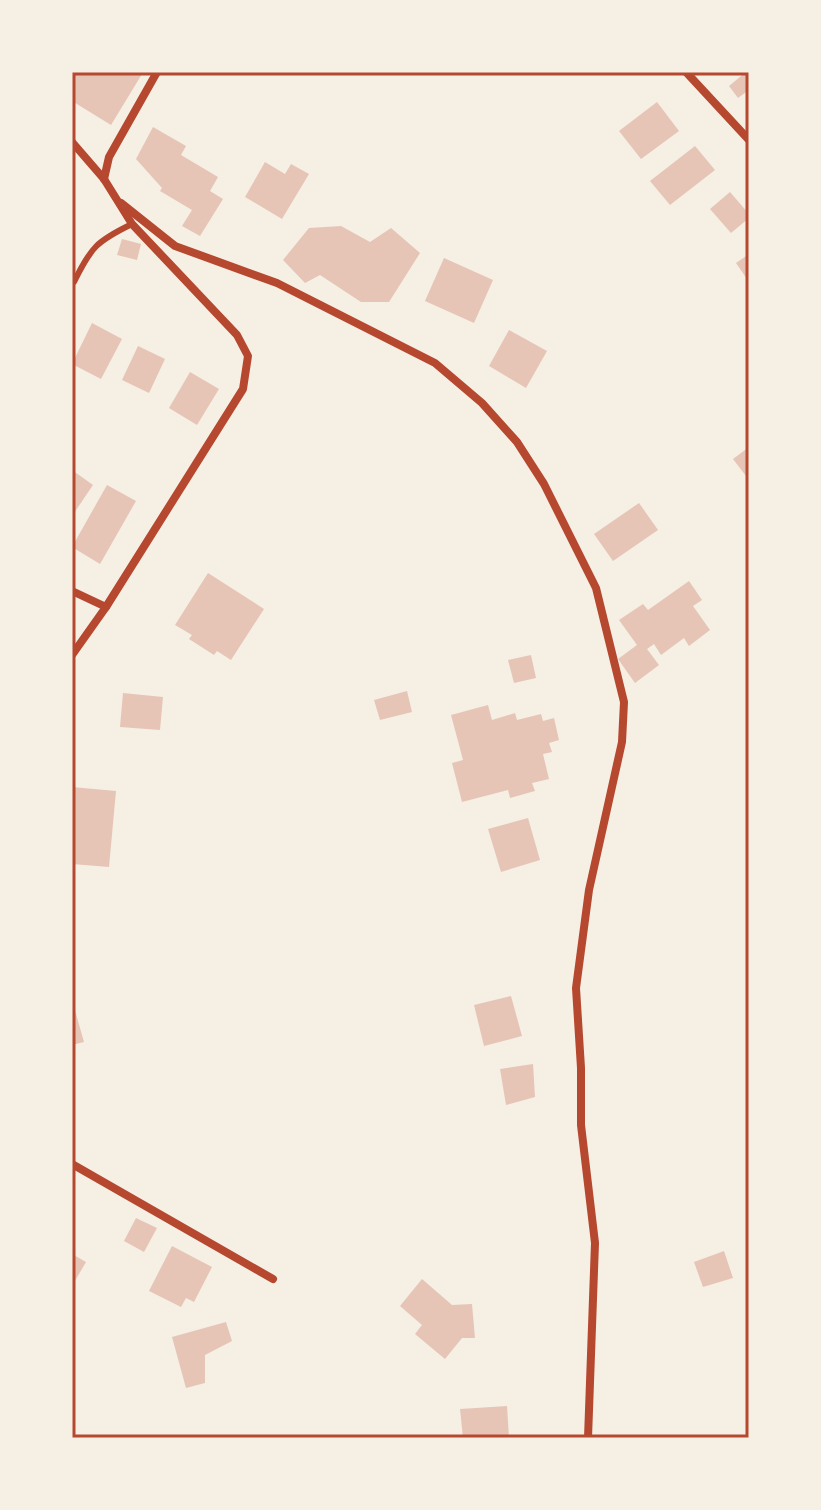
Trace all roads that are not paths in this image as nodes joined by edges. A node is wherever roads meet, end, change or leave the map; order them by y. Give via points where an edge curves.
1 (157, 72) edge
2 (686, 72) edge
3 (749, 140) edge
4 (72, 142) edge
5 (104, 179) junction
6 (121, 203) junction
7 (132, 224) junction
8 (74, 282) dead end
9 (72, 591) edge
10 (106, 607) junction
11 (72, 655) edge
12 (72, 1164) edge
13 (273, 1279) dead end
14 (588, 1438) edge

1 - 5 street via 109,157
2 - 3 street
4 - 5 street
5 - 6 street
6 - 7 street
6 - 14 street via 175,246 277,283 435,363 517,442 596,588 624,702 622,742 589,890 576,988 581,1125 595,1243
7 - 8 lane via 89,252
7 - 10 street via 237,335 248,356 243,389
9 - 10 street
10 - 11 street
12 - 13 street

